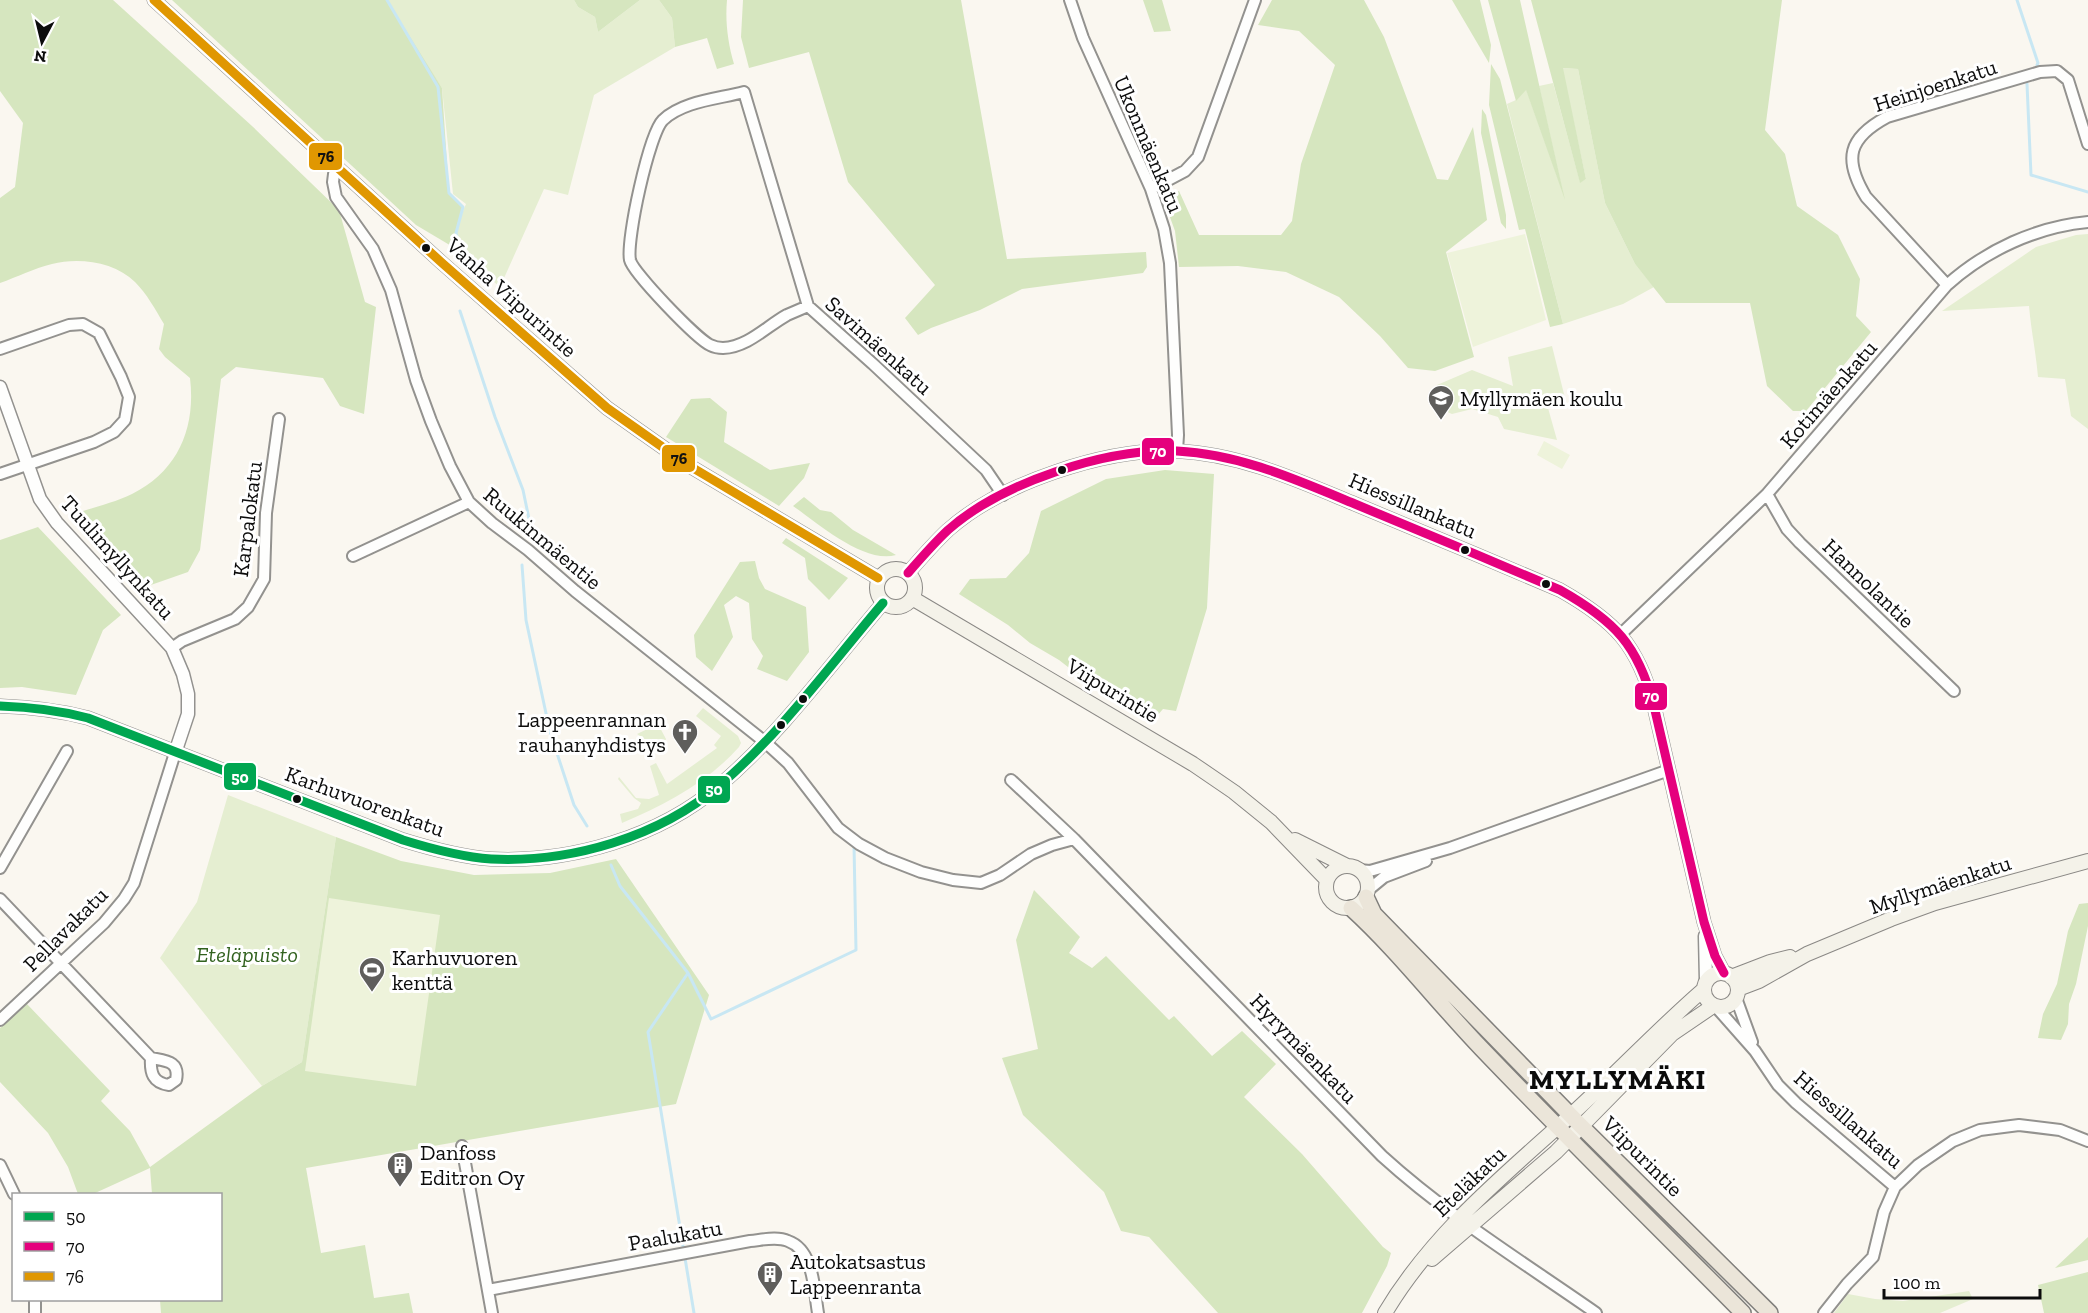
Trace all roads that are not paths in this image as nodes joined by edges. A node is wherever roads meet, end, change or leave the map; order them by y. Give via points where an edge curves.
1 (154, 0) edge
2 (1070, 0) edge
3 (1254, 0) edge
4 (2088, 144) edge
5 (338, 168) junction
6 (1151, 189) junction
7 (2088, 222) edge
8 (1947, 285) junction
9 (808, 306) junction
10 (0, 349) edge
11 (0, 387) edge
12 (279, 419) dead end
13 (1177, 451) junction
14 (27, 465) junction
15 (0, 474) edge
16 (1767, 494) junction
17 (1003, 495) junction
18 (469, 502) junction
19 (353, 556) dead end
20 (908, 573) junction
21 (878, 578) junction
22 (912, 598) junction
23 (883, 603) junction
24 (1621, 634) junction
25 (172, 648) junction
26 (1954, 691) dead end
27 (0, 706) edge
28 (765, 742) junction
29 (67, 752) dead end
30 (175, 753) junction
31 (1669, 770) junction
32 (1011, 780) dead end
33 (1283, 832) junction
34 (1074, 839) junction
35 (1450, 848) junction
36 (2088, 861) edge
37 (0, 868) edge
38 (1353, 868) junction
39 (1327, 880) junction
40 (1366, 894) junction
41 (0, 899) edge
42 (1351, 908) junction
43 (1704, 922) junction
44 (60, 963) junction
45 (1732, 984) junction
46 (1705, 985) junction
47 (1715, 1007) junction
48 (0, 1020) edge
49 (1755, 1051) junction
50 (151, 1058) dead end
51 (1576, 1120) junction
52 (1556, 1127) junction
53 (1569, 1139) junction
54 (2088, 1141) edge
55 (462, 1146) dead end
56 (0, 1165) edge
57 (1895, 1187) junction
58 (14, 1193) edge
59 (1463, 1223) junction
60 (488, 1290) junction
61 (492, 1313) edge
62 (818, 1313) edge
63 (1385, 1313) edge
64 (1596, 1313) edge
65 (1743, 1313) edge
66 (1770, 1313) edge
67 (1824, 1313) edge

1 - 5 street, Vanha Viipurintie
2 - 6 street, Ukonmäenkatu via 1083,38
3 - 6 street via 1198,157 1185,171
4 - 8 street, Heinjoenkatu via 2068,80 2057,71 2040,72 1887,117 1868,127 1853,149 1856,180 1866,197
5 - 18 street, Ruukinmäentie via 333,182 336,197 373,249 431,422
5 - 21 street, Vanha Viipurintie via 564,372 636,430
6 - 13 street, Ukonmäenkatu via 1170,263
7 - 8 street, Kotimäenkatu via 2022,238 1966,268
8 - 16 street, Kotimäenkatu
9 - 9 street, Savimäenkatu via 744,92 683,107 663,120 649,154 629,240 630,262 641,278 702,339 720,349 746,342
9 - 17 street, Savimäenkatu via 986,470
10 - 14 street via 82,324 99,333 129,397 125,420 114,432
11 - 14 street, Tuulimyllynkatu
12 - 25 street, Karpalokatu via 266,513 264,579 236,619
13 - 17 street, Hiessillankatu via 1128,453 1089,461
13 - 24 street, Hiessillankatu via 1254,464 1396,521 1560,590 1586,604
14 - 15 street
14 - 25 street, Tuulimyllynkatu via 40,499 57,524
16 - 24 street, Kotimäenkatu
16 - 26 street, Hannolantie via 1800,543
17 - 20 street, Hiessillankatu via 950,529
18 - 19 street
18 - 28 street, Ruukinmäentie
20 - 21 main road via 895,568
20 - 22 main road via 915,585
21 - 23 main road via 876,591
22 - 23 main road via 896,607
22 - 33 main road, Viipurintie via 1193,764
23 - 28 street, Karhuvuorenkatu
24 - 31 street, Hiessillankatu via 1645,676
25 - 30 street, Tuulimyllynkatu via 188,694 188,714
27 - 30 street, Karhuvuorenkatu via 33,707 88,718
28 - 30 street, Karhuvuorenkatu via 719,786 662,823 587,850 512,859 474,857 414,844
28 - 34 street, Ruukinmäentie via 788,763 838,828 876,853 921,872 981,883 1031,854
29 - 37 street
30 - 44 street, Pellavakatu via 134,883 115,911
31 - 35 street
31 - 43 street, Hiessillankatu
32 - 34 street, Hyrymäenkatu
33 - 38 main road, Viipurintie
33 - 39 main road, Viipurintie
34 - 59 street, Hyrymäenkatu via 1382,1156
35 - 38 street via 1370,871
35 - 40 street via 1384,877
36 - 45 main road, Myllymäenkatu via 1891,918 1807,954 1759,981
38 - 39 main road via 1338,868
38 - 40 main road via 1367,883
39 - 42 main road via 1329,899 1338,907
40 - 42 main road
40 - 51 main road, Viipurintie via 1374,914
41 - 44 street
42 - 52 main road, Viipurintie
43 - 45 street, Hiessillankatu via 1715,956
43 - 46 street, Hiessillankatu
44 - 48 street, Pellavakatu
44 - 50 street
45 - 46 main road via 1714,974
45 - 47 main road via 1732,1004
45 - 49 street, Hiessillankatu
46 - 47 main road via 1704,996
46 - 51 main road
47 - 49 street, Hiessillankatu
47 - 51 main road via 1672,1034
49 - 57 street, Hiessillankatu via 1796,1103
51 - 52 main road, Eteläkatu
51 - 53 main road, Eteläkatu
51 - 66 main road, Viipurintie
52 - 53 main road, Viipurintie
52 - 59 main road, Eteläkatu
53 - 59 main road, Eteläkatu
53 - 65 main road, Viipurintie
54 - 57 street via 2060,1130 2019,1125 1980,1130 1944,1147
55 - 60 street
56 - 58 street
57 - 67 street via 1873,1257
59 - 63 main road, Eteläkatu via 1423,1258
59 - 64 street, Hyrymäenkatu
60 - 61 street
60 - 62 street, Paalukatu via 777,1239 789,1241 802,1250

